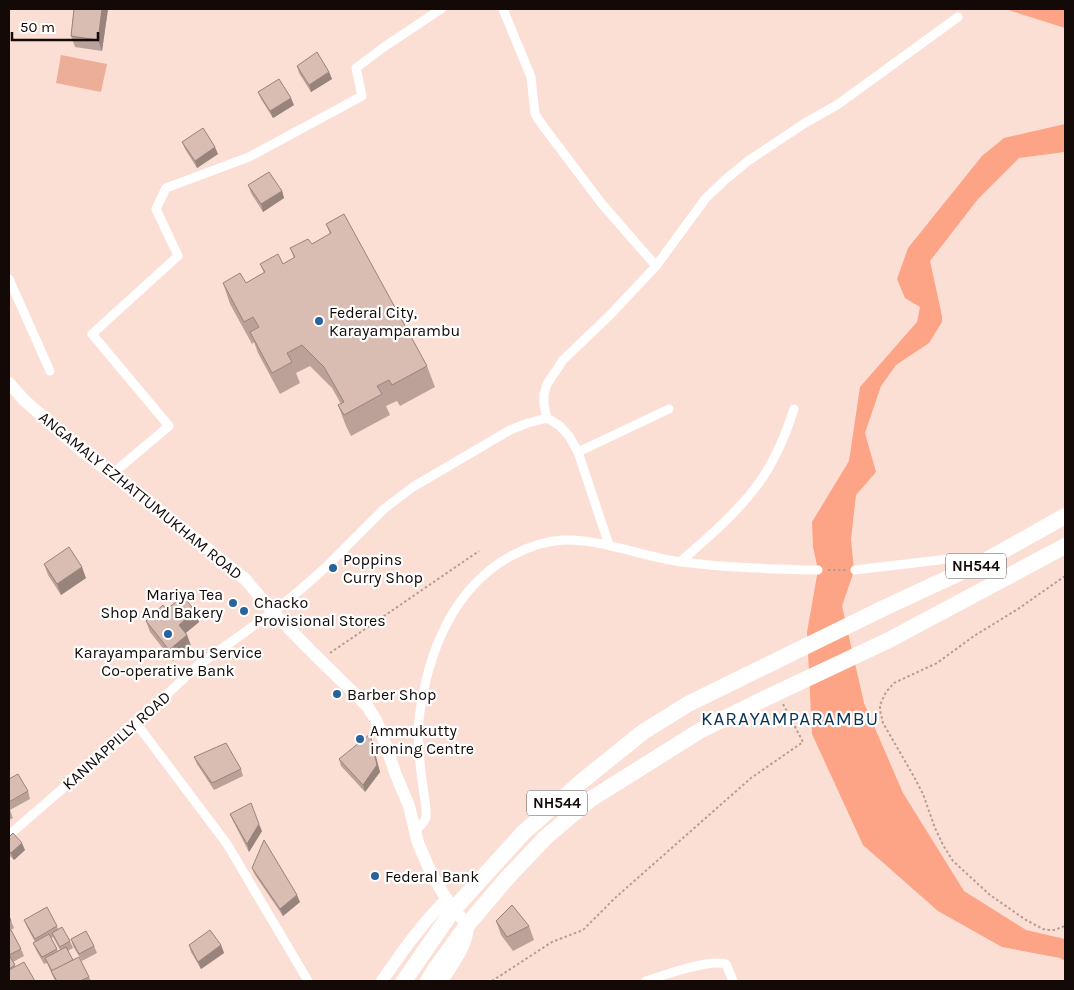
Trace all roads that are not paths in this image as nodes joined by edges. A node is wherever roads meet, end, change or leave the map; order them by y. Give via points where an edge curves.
1 (442, 9) edge
2 (503, 9) edge
3 (958, 17) dead end
4 (656, 266) junction
5 (9, 278) edge
6 (50, 372) dead end
7 (9, 383) edge
8 (669, 409) dead end
9 (794, 409) dead end
10 (547, 418) junction
11 (578, 452) junction
12 (112, 474) junction
13 (1065, 516) edge
14 (608, 545) junction
15 (1065, 546) edge
16 (680, 562) junction
17 (985, 562) junction
18 (818, 570) road end
19 (855, 570) road end
20 (273, 612) junction
21 (136, 723) junction
22 (414, 832) junction
23 (9, 835) edge
24 (450, 905) junction
25 (468, 924) junction
26 (308, 981) edge
27 (382, 981) edge
28 (404, 981) edge
29 (428, 981) edge
30 (442, 981) edge
31 (646, 981) edge
32 (733, 981) edge

1 - 12 street via 356,68 362,96 249,157 166,188 156,209 178,256 92,334 169,426
2 - 4 street via 531,76 535,114 602,204
3 - 4 street via 837,105 797,128 726,178 706,198
4 - 10 street via 558,366 544,394
5 - 6 street
7 - 12 street, ANGAMALY EZHATTUMUKHAM ROAD via 24,400
8 - 11 street
9 - 16 street via 780,443 752,492
10 - 11 street via 560,426
10 - 20 street, KANNAPPILLY ROAD via 510,430 406,492
11 - 14 street
12 - 20 street, ANGAMALY EZHATTUMUKHAM ROAD via 245,578
13 - 17 highway, NH544
14 - 16 street
14 - 22 street via 562,540 519,552 496,565 478,581 453,612 435,648 421,705 419,757 426,813 425,820
15 - 25 highway, NH544 via 889,640 701,730 591,799 546,837
16 - 18 street
17 - 19 street via 956,558
17 - 24 highway, NH544 via 688,704 643,732 523,833
20 - 21 street, KANNAPPILLY ROAD via 196,667
20 - 22 street, ANGAMALY EZHATTUMUKHAM ROAD via 367,706 376,720 409,806
21 - 23 street, KANNAPPILLY ROAD
21 - 26 street via 227,844
22 - 24 street, ANGAMALY EZHATTUMUKHAM ROAD via 431,873
24 - 25 street, ANGAMALY EZHATTUMUKHAM ROAD
24 - 27 street via 432,913
24 - 28 highway, NH544
25 - 29 highway, NH544
25 - 30 street via 465,942
31 - 32 street via 693,966 719,962 726,964

